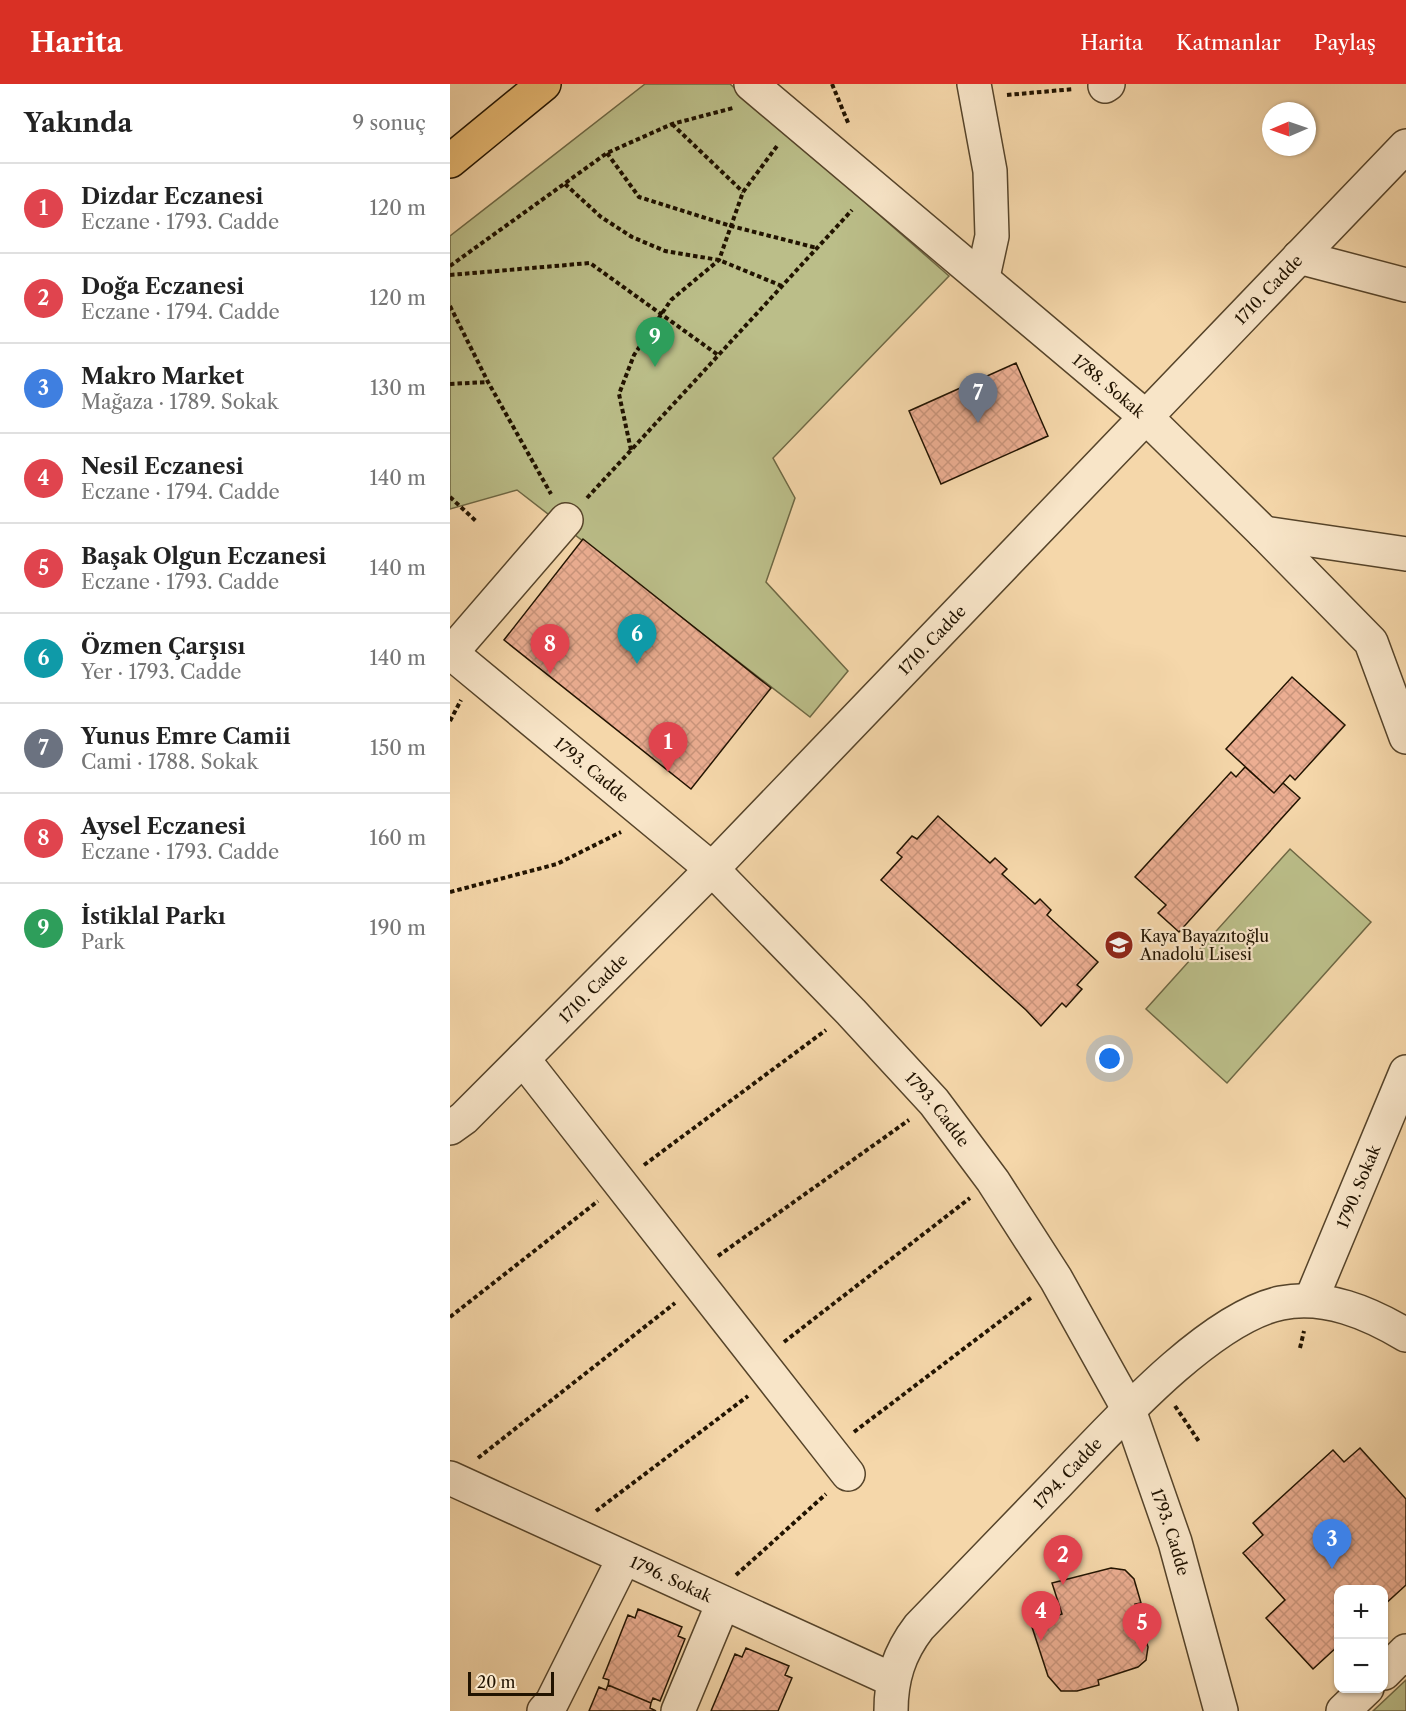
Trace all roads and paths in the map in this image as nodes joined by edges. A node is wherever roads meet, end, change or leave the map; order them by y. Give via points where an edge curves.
1 (544, 84) edge
2 (1106, 85) edge
3 (976, 91) edge
4 (760, 92) edge
5 (796, 122) junction
6 (672, 124) junction
7 (1406, 146) edge
8 (607, 153) junction
9 (450, 161) edge
10 (565, 184) junction
11 (873, 186) junction
12 (743, 192) junction
13 (731, 226) junction
14 (817, 248) junction
15 (1299, 257) junction
16 (719, 260) junction
17 (450, 266) edge
18 (450, 275) edge
19 (982, 277) junction
20 (1406, 285) edge
21 (782, 286) junction
22 (450, 306) edge
23 (660, 314) junction
24 (718, 355) junction
25 (488, 382) junction
26 (450, 384) edge
27 (1146, 417) junction
28 (631, 450) junction
29 (450, 497) edge
30 (566, 520) junction
31 (477, 522) dead end
32 (1264, 533) junction
33 (1406, 554) edge
34 (450, 653) edge
35 (1406, 736) edge
36 (651, 818) junction
37 (712, 869) junction
38 (450, 892) edge
39 (851, 1012) junction
40 (523, 1059) junction
41 (1406, 1072) edge
42 (450, 1128) edge
43 (993, 1181) junction
44 (620, 1183) junction
45 (1056, 1279) junction
46 (1311, 1300) junction
47 (450, 1317) edge
48 (1406, 1335) edge
49 (766, 1369) junction
50 (1160, 1383) junction
51 (1129, 1410) junction
52 (1200, 1443) dead end
53 (839, 1462) junction
54 (450, 1478) edge
55 (567, 1533) junction
56 (624, 1558) junction
57 (717, 1600) junction
58 (1406, 1651) edge
59 (1388, 1667) edge
60 (1363, 1693) edge
61 (892, 1696) edge
62 (544, 1711) edge
63 (678, 1711) edge
64 (1221, 1711) edge
65 (1343, 1711) edge

1 - 9 main road
2 - 3 path
3 - 19 street via 990,171 992,236
4 - 5 street, 1788. Sokak
4 - 6 path
5 - 11 street, 1788. Sokak
5 - 12 path
6 - 8 path
6 - 12 path
7 - 15 street, 1710. Cadde
8 - 10 path
8 - 13 path via 639,197
10 - 16 path via 601,217 632,237 665,251
10 - 17 path
11 - 14 path
11 - 19 street, 1788. Sokak
12 - 13 path
13 - 14 path
13 - 16 path
14 - 21 path
15 - 20 street
15 - 27 street, 1710. Cadde
16 - 21 path
16 - 23 path
18 - 23 path via 590,263
19 - 27 street, 1788. Sokak
21 - 24 path
22 - 25 path
23 - 24 path
23 - 28 path via 634,355 619,394
24 - 28 path
25 - 26 path
25 - 30 path
27 - 32 street, 1788. Sokak
27 - 37 street, 1710. Cadde
28 - 30 path
29 - 31 path
30 - 34 street
32 - 33 street
32 - 35 street, 1788. Sokak via 1371,642
34 - 36 street, 1793. Cadde
36 - 37 street, 1793. Cadde
36 - 38 path via 557,864
37 - 39 street, 1793. Cadde
37 - 40 street, 1710. Cadde
39 - 43 street, 1793. Cadde via 934,1102
39 - 44 path
40 - 42 street, 1710. Cadde
40 - 44 street
41 - 46 street, 1790. Sokak
43 - 45 street, 1793. Cadde
43 - 49 path
44 - 47 path
44 - 49 street
45 - 51 street, 1793. Cadde
45 - 53 path
46 - 48 street, 1794. Cadde via 1369,1316
46 - 50 street, 1794. Cadde via 1283,1303 1245,1315
49 - 53 street
49 - 55 path
50 - 51 street, 1794. Cadde
50 - 52 path
51 - 61 street, 1794. Cadde via 919,1627 900,1657
51 - 64 street, 1793. Cadde via 1176,1542
53 - 57 path
54 - 55 street, 1796. Sokak
55 - 56 street, 1796. Sokak
56 - 57 street, 1796. Sokak
56 - 62 street
57 - 61 street, 1796. Sokak
57 - 63 street
58 - 59 street
60 - 65 street

